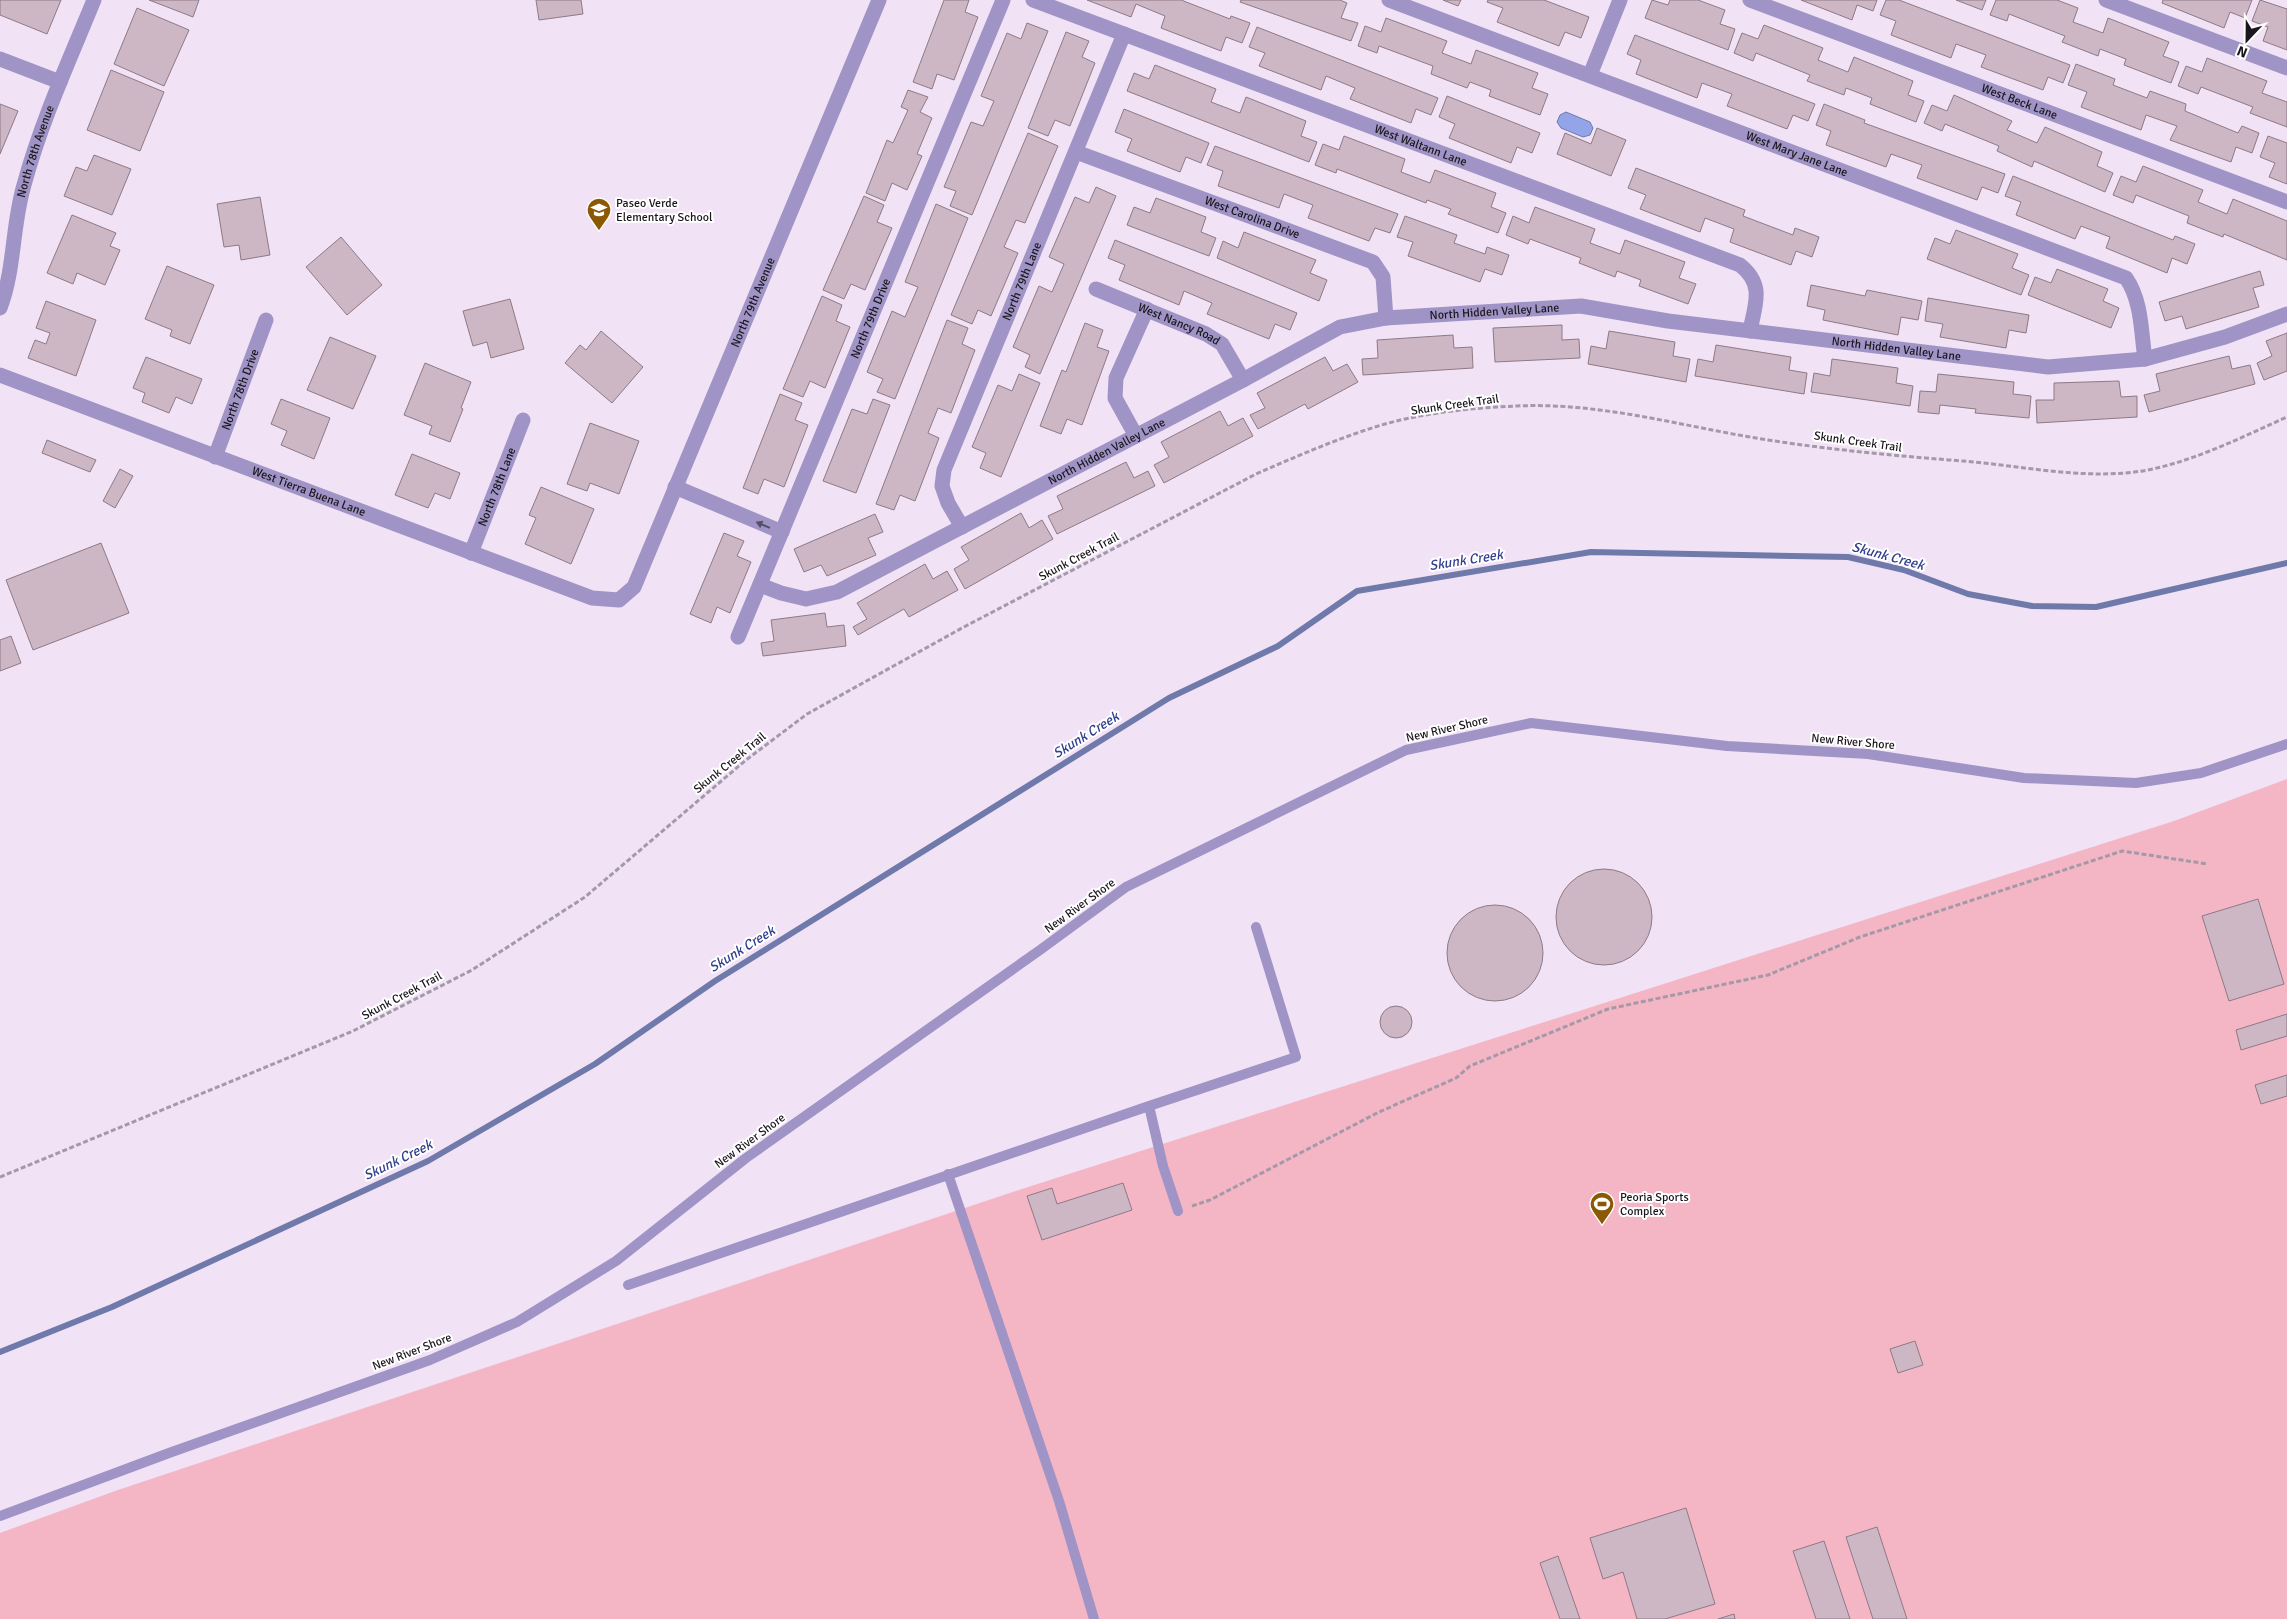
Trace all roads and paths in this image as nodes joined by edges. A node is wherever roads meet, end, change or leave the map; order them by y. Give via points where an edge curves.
1 (94, 0) edge
2 (878, 0) edge
3 (1003, 0) edge
4 (1033, 0) edge
5 (1389, 0) edge
6 (1620, 0) edge
7 (1750, 0) edge
8 (2106, 0) edge
9 (1124, 34) junction
10 (0, 59) edge
11 (2287, 68) edge
12 (1590, 76) junction
13 (60, 82) junction
14 (1076, 152) junction
15 (2287, 202) edge
16 (1096, 289) dead end
17 (0, 308) edge
18 (1147, 309) junction
19 (2287, 314) edge
20 (1386, 318) junction
21 (266, 320) dead end
22 (1750, 331) junction
23 (2145, 359) junction
24 (0, 375) edge
25 (1243, 380) junction
26 (2287, 417) edge
27 (523, 420) dead end
28 (1136, 436) junction
29 (215, 457) junction
30 (675, 487) junction
31 (962, 527) junction
32 (782, 532) junction
33 (471, 553) junction
34 (760, 584) junction
35 (619, 600) joint
36 (738, 637) dead end
37 (2287, 744) edge
38 (2208, 864) dead end
39 (1256, 927) dead end
40 (1149, 1106) junction
41 (948, 1174) junction
42 (0, 1177) edge
43 (1178, 1211) joint
44 (628, 1285) dead end
45 (0, 1516) edge
46 (1094, 1619) edge

1 - 13 street, North 78th Avenue
2 - 30 street, North 79th Avenue
3 - 32 street, North 79th Drive
4 - 9 street, West Waltann Lane
5 - 12 street, West Mary Jane Lane
6 - 12 street
7 - 15 street, West Beck Lane
8 - 11 street
9 - 14 street, North 79th Lane
9 - 22 street, West Waltann Lane via 1740,265 1751,274 1756,290
10 - 13 street
12 - 23 street, West Mary Jane Lane via 2126,278 2138,304
13 - 17 street, North 78th Avenue via 24,185
14 - 20 street, West Carolina Drive via 1373,262 1383,277
14 - 31 street, North 79th Lane via 944,470 942,486
16 - 18 street, West Nancy Road
18 - 25 street, West Nancy Road via 1222,344
18 - 28 street via 1116,378 1116,398
19 - 23 street, North Hidden Valley Lane
20 - 22 street, North Hidden Valley Lane via 1581,306 1638,317
20 - 25 street, North Hidden Valley Lane via 1340,327
21 - 29 street, North 78th Drive
22 - 23 street, North Hidden Valley Lane via 2030,366
24 - 29 street, West Tierra Buena Lane
25 - 28 street, North Hidden Valley Lane
26 - 42 path, Skunk Creek Trail via 2186,461 2118,474 1907,458 1769,440 1575,406 1463,410 1376,426 1256,474 970,624 807,714 746,760 585,897 472,970 353,1031
27 - 33 street, North 78th Lane
28 - 31 street, North Hidden Valley Lane
29 - 33 street, West Tierra Buena Lane
32 -> 30 street
30 - 35 street, North 79th Avenue via 634,587
31 - 34 street, North Hidden Valley Lane via 836,592 806,599
32 - 34 street, North 79th Drive
33 - 35 street, West Tierra Buena Lane via 592,598
34 - 36 street, North 79th Drive
37 - 45 lane, New River Shore via 2201,773 2136,783 2024,778 1868,754 1727,746 1531,723 1406,750 1126,887 746,1158 616,1262 517,1322 430,1360 169,1452
38 - 43 path via 2122,851 1860,937 1768,975 1608,1009 1470,1066 1456,1078 1380,1112 1210,1200
39 - 40 lane via 1296,1057
40 - 41 lane
40 - 43 lane
41 - 44 lane
41 - 46 lane via 1059,1500

